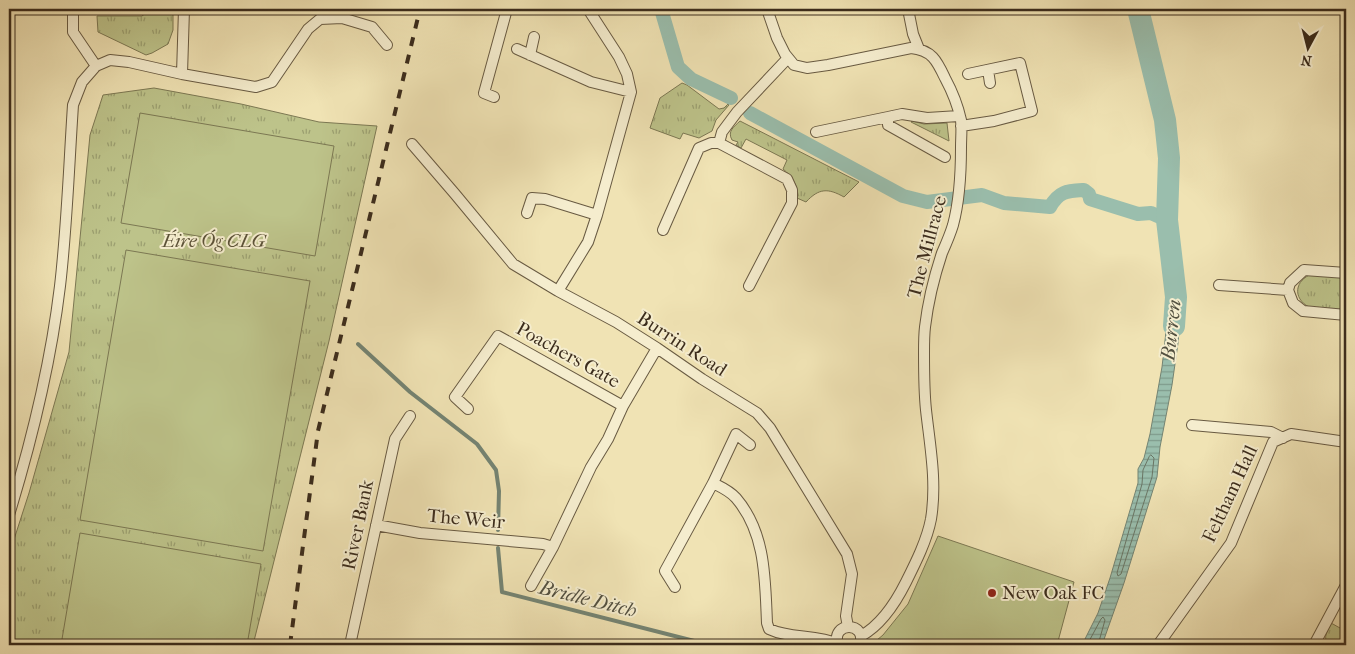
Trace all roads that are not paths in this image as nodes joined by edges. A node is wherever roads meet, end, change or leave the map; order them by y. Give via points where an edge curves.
1 (73, 9) edge
2 (184, 9) edge
3 (507, 9) edge
4 (588, 9) edge
5 (767, 9) edge
6 (908, 9) edge
7 (1346, 9) edge
8 (1346, 13) edge
9 (534, 37) dead end
10 (387, 45) dead end
11 (517, 49) dead end
12 (920, 49) junction
13 (530, 55) junction
14 (788, 58) junction
15 (96, 66) junction
16 (988, 70) junction
17 (182, 74) junction
18 (968, 74) dead end
19 (990, 83) dead end
20 (631, 92) junction
21 (494, 97) dead end
22 (888, 117) junction
23 (960, 121) junction
24 (816, 132) dead end
25 (719, 143) junction
26 (412, 144) dead end
27 (945, 157) dead end
28 (527, 214) dead end
29 (597, 215) junction
30 (663, 230) dead end
31 (1346, 273) edge
32 (1219, 285) dead end
33 (749, 286) dead end
34 (1288, 290) junction
35 (558, 291) junction
36 (1346, 315) edge
37 (657, 348) junction
38 (624, 406) junction
39 (468, 409) dead end
40 (410, 416) dead end
41 (1192, 425) dead end
42 (1283, 438) junction
43 (1346, 442) edge
44 (750, 445) dead end
45 (713, 483) junction
46 (9, 515) edge
47 (376, 525) junction
48 (553, 547) junction
49 (1346, 585) edge
50 (531, 586) dead end
51 (675, 587) dead end
52 (848, 627) junction
53 (835, 641) edge
54 (860, 641) edge
55 (350, 645) edge
56 (1158, 645) edge
57 (1314, 645) edge

1 - 15 street via 73,32
2 - 17 street
3 - 21 street via 484,93
4 - 20 street via 619,57
5 - 14 street
6 - 12 street
7 - 8 street
9 - 13 street
10 - 17 street via 372,27 342,18 320,19 308,29 272,82 256,87
11 - 13 street
12 - 14 street via 808,68 794,65
12 - 23 street, The Millrace via 931,54 939,65
13 - 20 street via 591,82
14 - 25 street via 737,112 722,132
15 - 17 street via 110,60
15 - 46 street via 82,82 74,105 60,287 37,407
16 - 18 street
16 - 19 street
16 - 23 street via 1020,63 1032,111 994,121
20 - 29 street
22 - 23 street via 902,114
22 - 24 street
22 - 27 street via 888,125
23 - 54 street, The Millrace via 958,206 934,280 925,328 924,380 933,474 931,518 914,566 895,602
25 - 30 street via 698,148
25 - 33 street via 787,178 792,190 792,203
26 - 35 street, Burrin Road via 513,264
28 - 29 street via 532,198
29 - 35 street via 588,242
31 - 34 street via 1304,270
32 - 34 street
34 - 36 street via 1293,303 1303,312
35 - 37 street, Burrin Road
37 - 38 street, Poachers Gate
37 - 52 street, Burrin Road via 757,413 770,428 847,554 852,574 846,616
38 - 39 street, Poachers Gate via 498,336 455,397
38 - 48 street, Poachers Gate
40 - 47 street, River Bank via 395,439
41 - 42 street via 1271,432
42 - 43 street, Feltham Hall via 1292,434
42 - 56 street, Feltham Hall via 1274,442 1231,543
44 - 45 street via 736,434
45 - 51 street via 665,571
45 - 53 street via 735,496 749,516 760,542 769,629 777,633
47 - 48 street, The Weir via 420,533
47 - 55 street, River Bank
48 - 50 street, Poachers Gate
49 - 57 street
52 - 53 street via 843,628
52 - 54 street via 857,630

